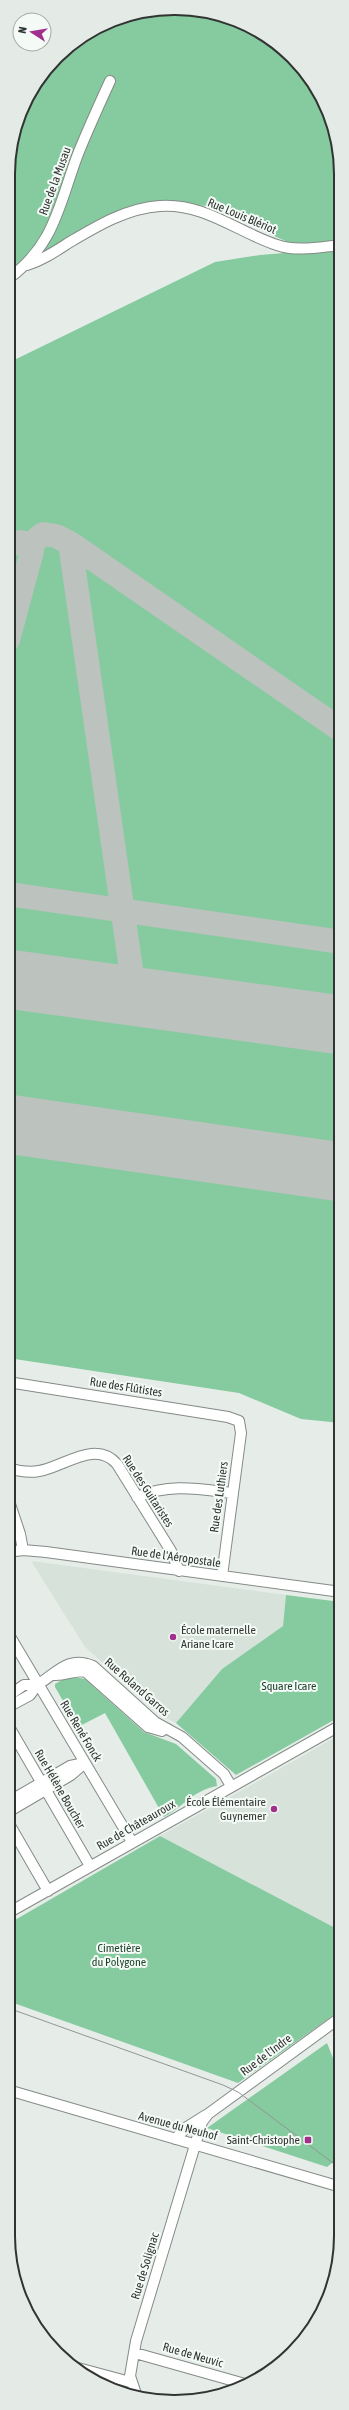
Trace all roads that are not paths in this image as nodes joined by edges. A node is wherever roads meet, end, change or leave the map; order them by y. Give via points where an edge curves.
1 (110, 81) dead end
2 (334, 246) edge
3 (27, 265) junction
4 (15, 274) edge
5 (15, 1383) edge
6 (239, 1421) joint
7 (15, 1469) edge
8 (233, 1493) junction
9 (137, 1497) junction
10 (15, 1519) edge
11 (22, 1550) junction
12 (15, 1551) edge
13 (178, 1571) junction
14 (222, 1576) junction
15 (334, 1591) edge
16 (15, 1646) edge
17 (37, 1685) junction
18 (15, 1692) edge
19 (15, 1703) edge
20 (334, 1729) edge
21 (15, 1737) edge
22 (85, 1763) junction
23 (44, 1786) junction
24 (231, 1786) junction
25 (15, 1799) edge
26 (15, 1807) edge
27 (15, 1834) edge
28 (132, 1842) junction
29 (90, 1866) junction
30 (48, 1891) junction
31 (15, 1909) edge
32 (334, 2022) edge
33 (15, 2092) edge
34 (208, 2114) junction
35 (175, 2139) junction
36 (194, 2145) junction
37 (334, 2185) edge
38 (134, 2353) junction
39 (91, 2372) edge
40 (130, 2382) junction
41 (238, 2382) edge
42 (134, 2390) edge

1 - 3 street, Rue de la Musau via 78,155 56,218 40,249
2 - 3 street, Rue Louis Blériot via 298,249 277,245 215,216 188,208 160,206 129,212 95,227 39,262
3 - 4 street, Rue de la Musau
5 - 6 street, Rue des Flûtistes
6 - 8 street, Rue des Luthiers via 241,1433
7 - 9 street, Rue des Guitaristes via 38,1472 85,1455 100,1454 117,1464
8 - 9 street via 170,1487
8 - 14 street, Rue des Luthiers
9 - 13 street, Rue des Guitaristes via 171,1551
10 - 11 street
11 - 12 street, Rue de l'Aéropostale
11 - 13 street, Rue de l'Aéropostale
13 - 14 street, Rue de l'Aéropostale
14 - 15 street, Rue de l'Aéropostale
16 - 17 street, Rue René Fonck
17 - 18 street via 24,1686
17 - 19 street via 30,1695
17 - 22 street, Rue René Fonck
17 - 24 street, Rue Roland Garros via 54,1675 62,1676 75,1671 86,1672 148,1727 182,1737 224,1774
20 - 24 street, Rue de Châteauroux
21 - 23 street, Rue Hélène Boucher
22 - 23 street via 71,1776
22 - 28 street, Rue René Fonck
23 - 25 street
23 - 26 street
23 - 29 street, Rue Hélène Boucher
24 - 28 street, Rue de Châteauroux
27 - 30 street
28 - 29 street, Rue de Châteauroux
29 - 30 street, Rue de Châteauroux
30 - 31 street, Rue de Châteauroux
32 - 34 street, Rue de l'Indre
33 - 35 street, Avenue du Neuhof
34 - 35 street, Rue de l'Indre via 194,2122
34 - 36 street, Rue de l'Indre via 202,2122
35 - 36 street, Avenue du Neuhof
36 - 37 street, Avenue du Neuhof
36 - 38 street, Rue de Solignac
38 - 40 street, Rue de Solignac
38 - 41 street, Rue de Neuvic
39 - 40 street
40 - 42 street

